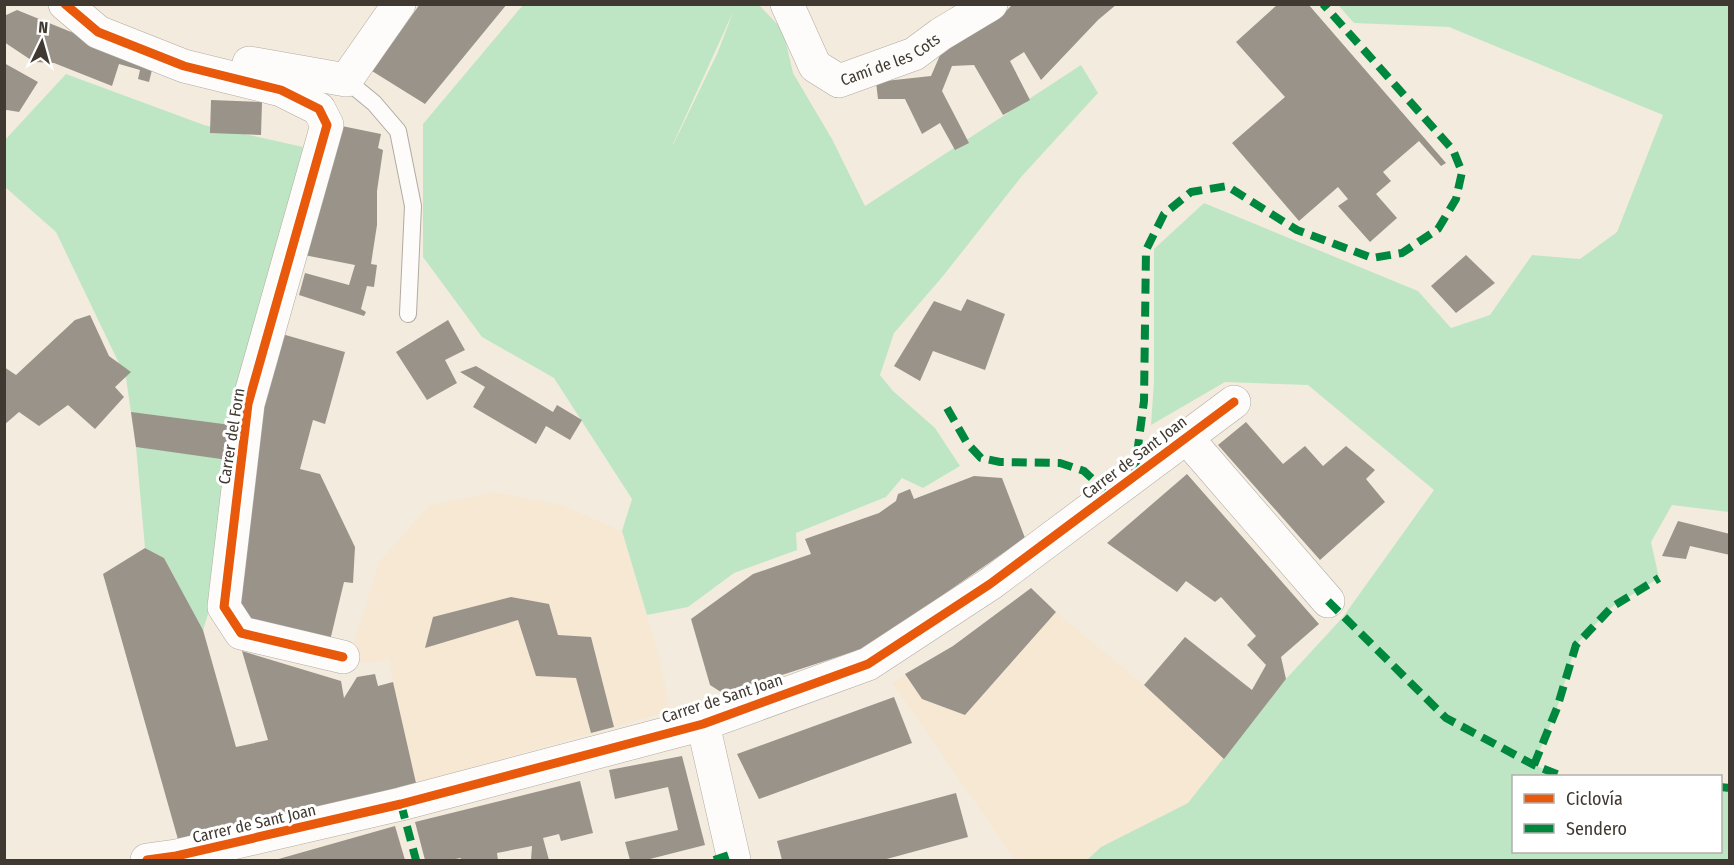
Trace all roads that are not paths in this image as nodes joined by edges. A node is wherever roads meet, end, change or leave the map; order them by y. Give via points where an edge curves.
1 (65, 4) edge
2 (399, 4) edge
3 (787, 4) edge
4 (991, 4) edge
5 (158, 56) junction
6 (346, 80) junction
7 (408, 314) dead end
8 (1234, 402) dead end
9 (1186, 437) junction
10 (1328, 601) dead end
11 (343, 657) dead end
12 (703, 724) junction
13 (147, 861) edge
14 (734, 861) edge

1 - 5 street via 98,32
2 - 6 street
3 - 4 street, Camí de les Cots via 815,66 838,81 914,54
5 - 6 street via 190,54
5 - 11 street, Carrer del Forn via 280,90 319,109 327,125 248,404 224,607 241,633
6 - 7 lane via 374,103 398,131 413,206
8 - 9 street, Carrer de Sant Joan
9 - 10 street
9 - 12 street, Carrer de Sant Joan via 990,584 868,664
12 - 13 street, Carrer de Sant Joan via 401,804
12 - 14 street

